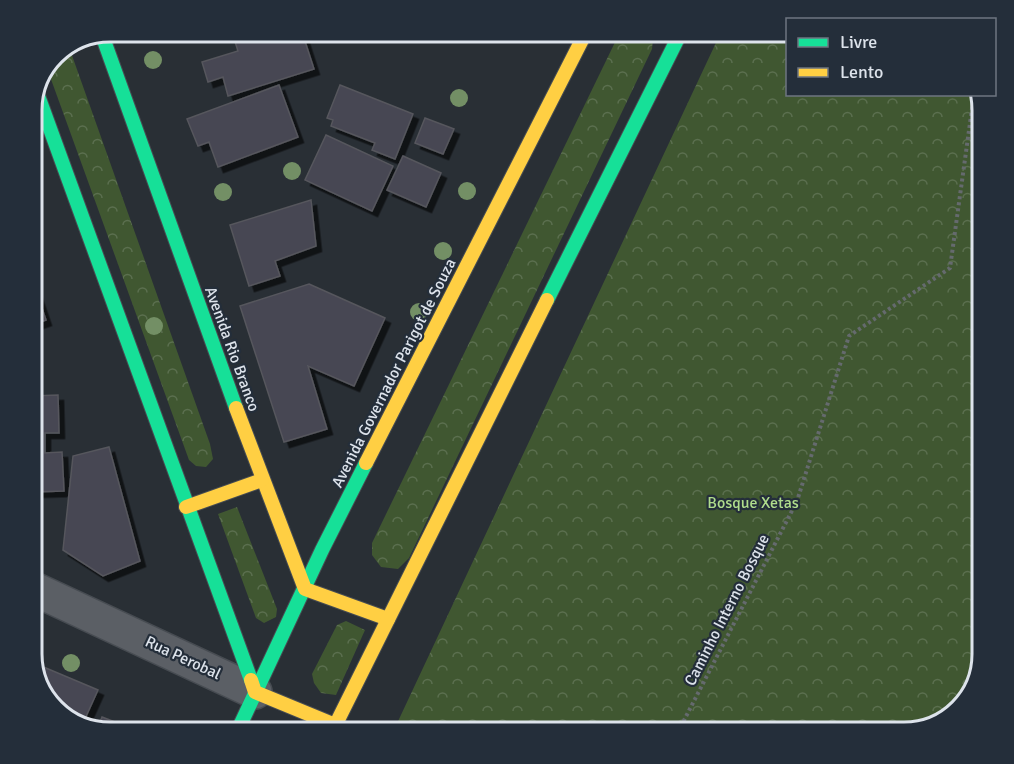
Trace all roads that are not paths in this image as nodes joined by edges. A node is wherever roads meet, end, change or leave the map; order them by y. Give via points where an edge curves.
1 (105, 42) edge
2 (581, 42) edge
3 (676, 42) edge
4 (42, 107) edge
5 (262, 480) junction
6 (186, 507) junction
7 (305, 589) junction
8 (42, 593) edge
9 (388, 620) junction
10 (255, 692) junction
11 (242, 722) edge
12 (318, 722) edge
13 (337, 722) edge

1 - 5 street, Avenida Rio Branco
2 - 7 street, Avenida Governador Parigot de Souza
3 - 9 street
4 - 6 street
5 - 6 street
5 - 7 street, Avenida Rio Branco
6 - 10 street
7 - 9 street
7 - 10 street, Avenida Governador Parigot de Souza
8 - 10 street, Rua Perobal
9 - 13 street
10 - 11 street, Avenida Governador Parigot de Souza
10 - 12 street, Rua Perobal

